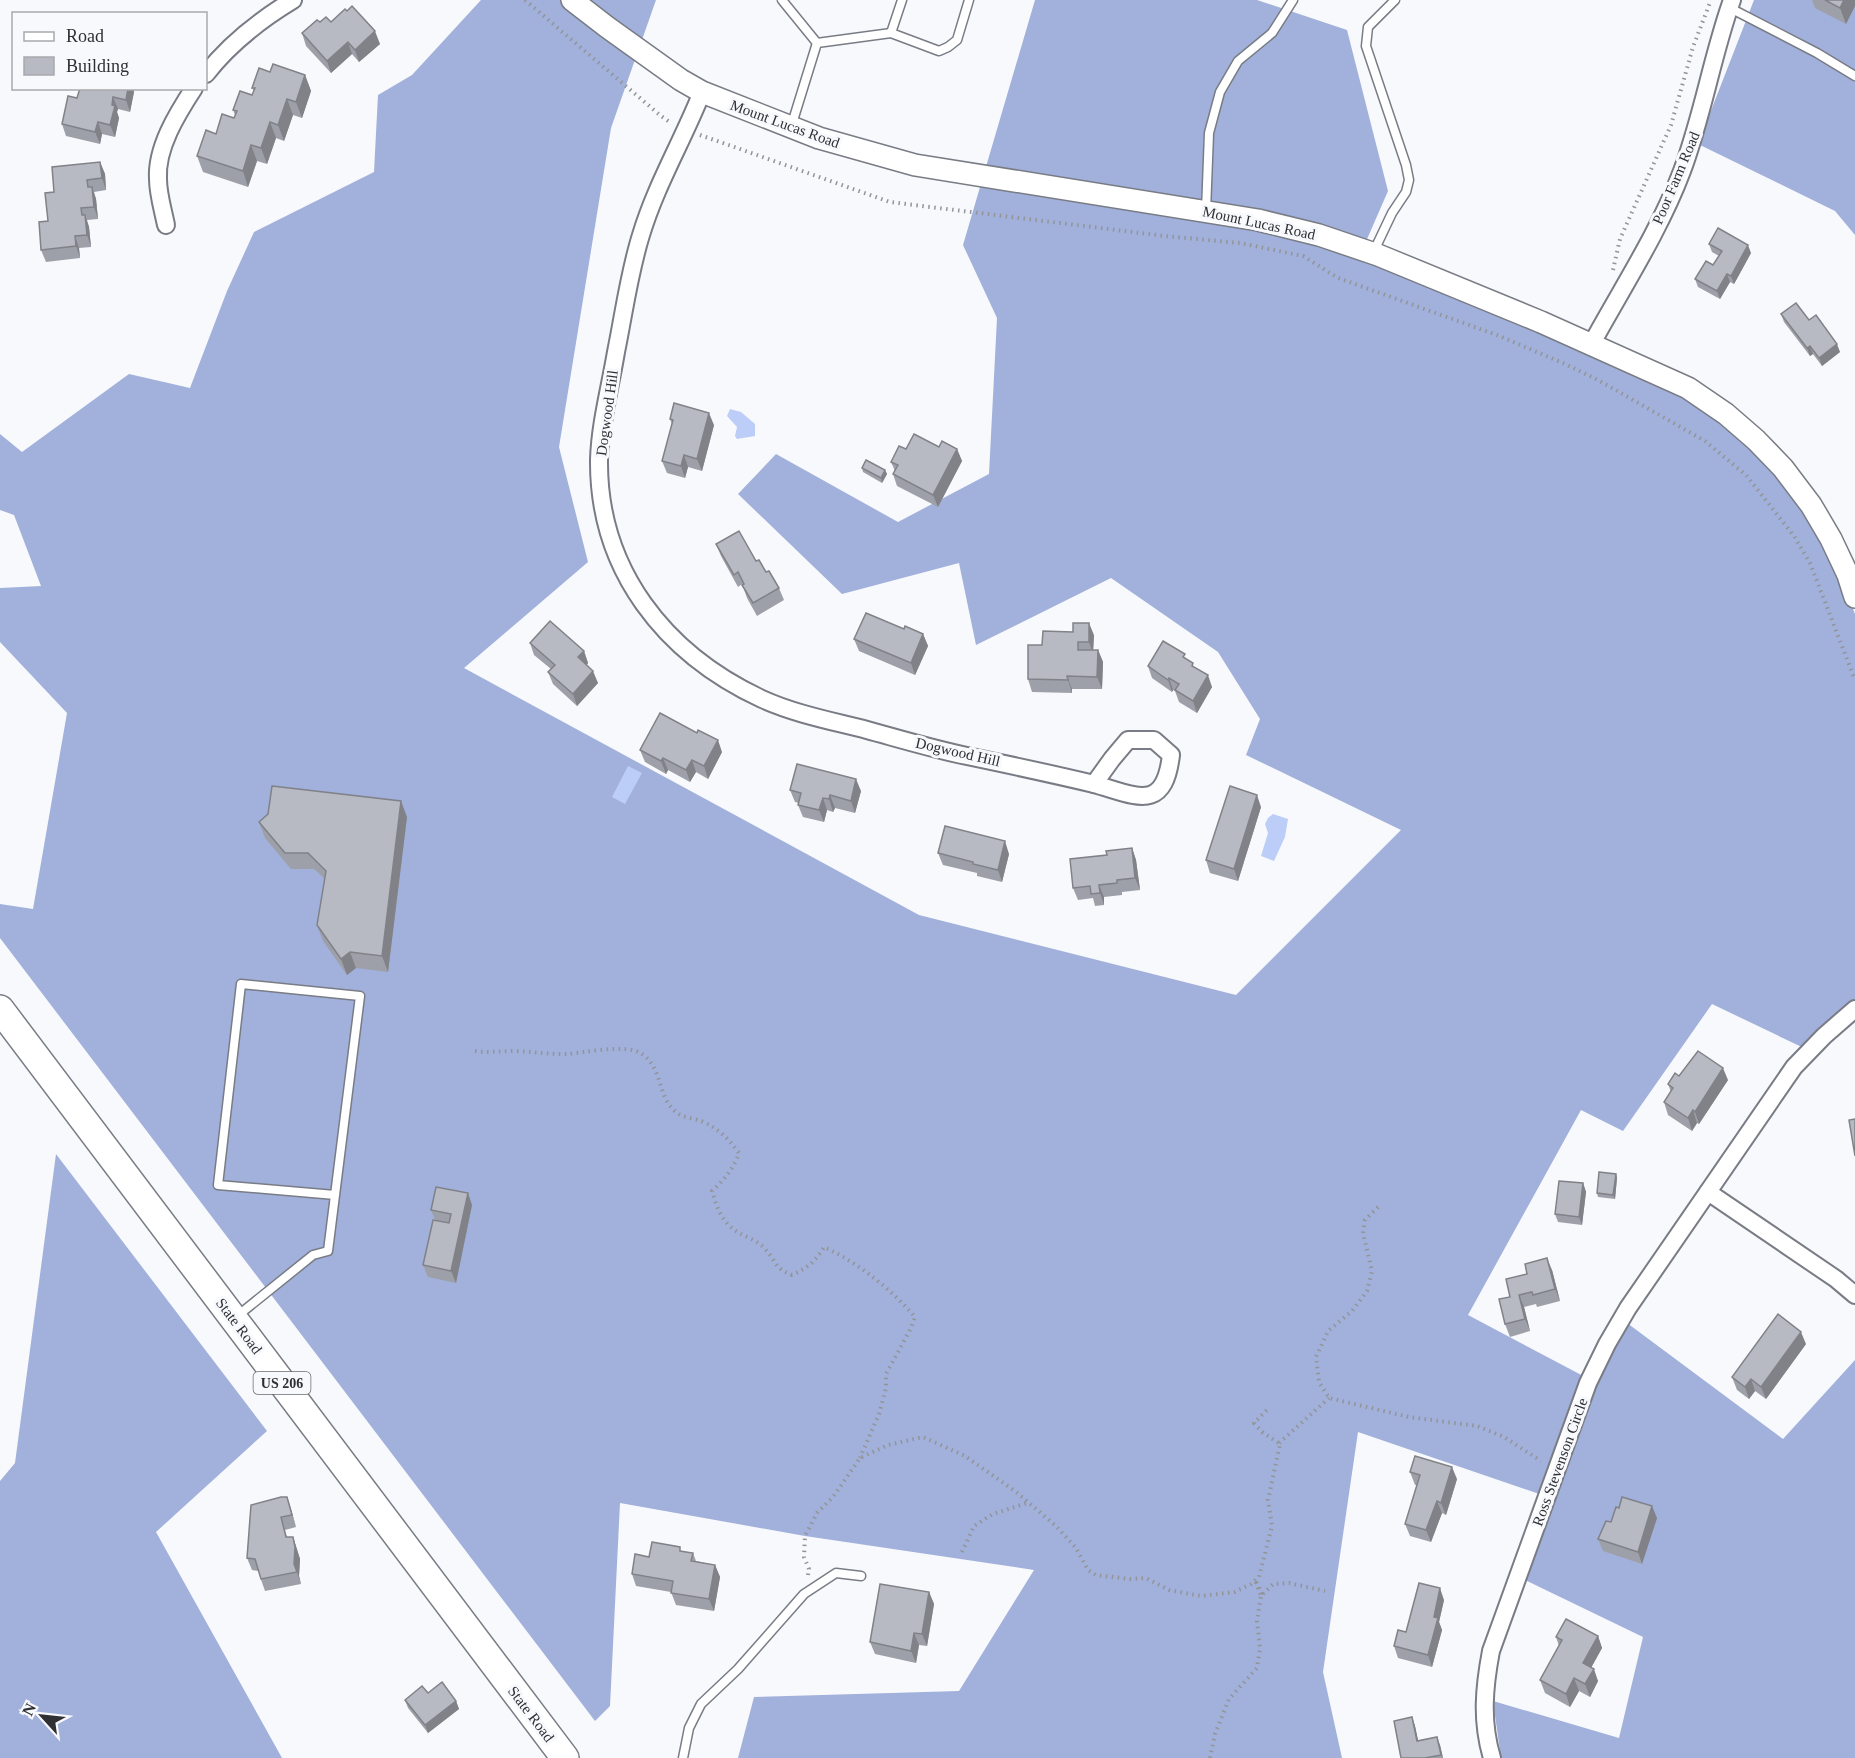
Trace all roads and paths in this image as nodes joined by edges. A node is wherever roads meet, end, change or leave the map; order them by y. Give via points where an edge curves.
1 (293, 0) edge
2 (525, 0) edge
3 (572, 0) edge
4 (782, 0) edge
5 (902, 0) edge
6 (969, 0) edge
7 (1293, 0) edge
8 (1395, 0) edge
9 (1711, 0) edge
10 (1731, 4) edge
11 (891, 33) junction
12 (817, 43) junction
13 (207, 73) edge
14 (1855, 76) edge
15 (193, 90) edge
16 (702, 92) junction
17 (791, 128) junction
18 (687, 130) junction
19 (1206, 212) junction
20 (166, 225) dead end
21 (1372, 254) junction
22 (1610, 278) dead end
23 (1591, 345) junction
24 (1855, 597) edge
25 (1855, 680) edge
26 (1094, 784) junction
27 (0, 1009) edge
28 (1855, 1009) edge
29 (475, 1051) dead end
30 (1708, 1192) junction
31 (335, 1195) junction
32 (1378, 1207) dead end
33 (1855, 1295) edge
34 (234, 1319) junction
35 (1329, 1398) junction
36 (1267, 1410) dead end
37 (1280, 1444) junction
38 (860, 1458) junction
39 (1541, 1461) dead end
40 (1028, 1503) junction
41 (962, 1552) dead end
42 (861, 1576) dead end
43 (1256, 1580) junction
44 (1325, 1591) dead end
45 (804, 1594) junction
46 (1262, 1595) junction
47 (564, 1758) edge
48 (683, 1758) edge
49 (1210, 1758) edge
50 (1492, 1758) edge

1 - 13 street via 240,37
2 - 18 path via 661,116
3 - 16 street, Mount Lucas Road
4 - 12 lane
5 - 11 lane
6 - 11 lane via 957,40 939,51
7 - 19 lane via 1272,33 1238,61 1220,92 1209,132
8 - 21 lane via 1368,27 1366,46 1409,180
9 - 22 path via 1671,125 1620,239
10 - 14 lane
10 - 23 street, Poor Farm Road via 1681,173
11 - 12 lane
12 - 17 lane
15 - 20 street via 173,122 163,149 158,178
16 - 17 street, Mount Lucas Road
16 - 18 street, Dogwood Hill
17 - 19 street, Mount Lucas Road via 915,165
18 - 25 path via 890,202 1240,243 1303,256 1338,278 1497,335 1565,364 1705,441 1746,475 1810,563
18 - 26 street, Dogwood Hill via 640,235 599,459 607,528 634,591 673,639 701,663 764,699 799,712 966,756
19 - 21 street, Mount Lucas Road via 1319,235
21 - 23 street, Mount Lucas Road
23 - 24 street, Mount Lucas Road via 1688,388 1756,440 1811,505 1832,539
26 - 26 street, Dogwood Hill via 1145,797 1159,791 1168,777 1171,755 1154,740 1128,740
27 - 34 highway, State Road / US 206
28 - 30 street, Ross Stevenson Circle via 1794,1067
29 - 38 path via 565,1054 597,1049 642,1053 653,1064 667,1103 676,1112 719,1130 739,1152 723,1181 712,1191 720,1214 729,1225 766,1250 784,1272 792,1275 807,1268 824,1247 901,1300 915,1317 886,1374 879,1414
30 - 33 street via 1836,1278
30 - 50 street, Ross Stevenson Circle via 1628,1308 1588,1383 1491,1651 1484,1711
31 - 31 lane via 360,996 241,984 218,1185
31 - 34 lane via 328,1251 313,1255
32 - 35 path via 1365,1220 1363,1233 1372,1271 1367,1291 1352,1311 1328,1331 1317,1357 1319,1382
34 - 47 highway, State Road / US 206
35 - 37 path
35 - 39 path via 1409,1417 1477,1426 1504,1437
36 - 37 path via 1254,1423
37 - 43 path via 1268,1500 1272,1526
38 - 40 path via 888,1445 924,1437 965,1456
38 - 45 path via 817,1513 805,1536 804,1557 809,1569
40 - 41 path via 993,1514 974,1526
40 - 43 path via 1068,1538 1088,1569 1103,1577 1146,1578 1169,1590 1201,1596 1236,1592
42 - 45 lane via 836,1573
43 - 46 path
44 - 46 path via 1289,1583 1273,1584
45 - 48 lane via 738,1669 701,1704 689,1728
46 - 49 path via 1257,1621 1257,1668 1229,1699

